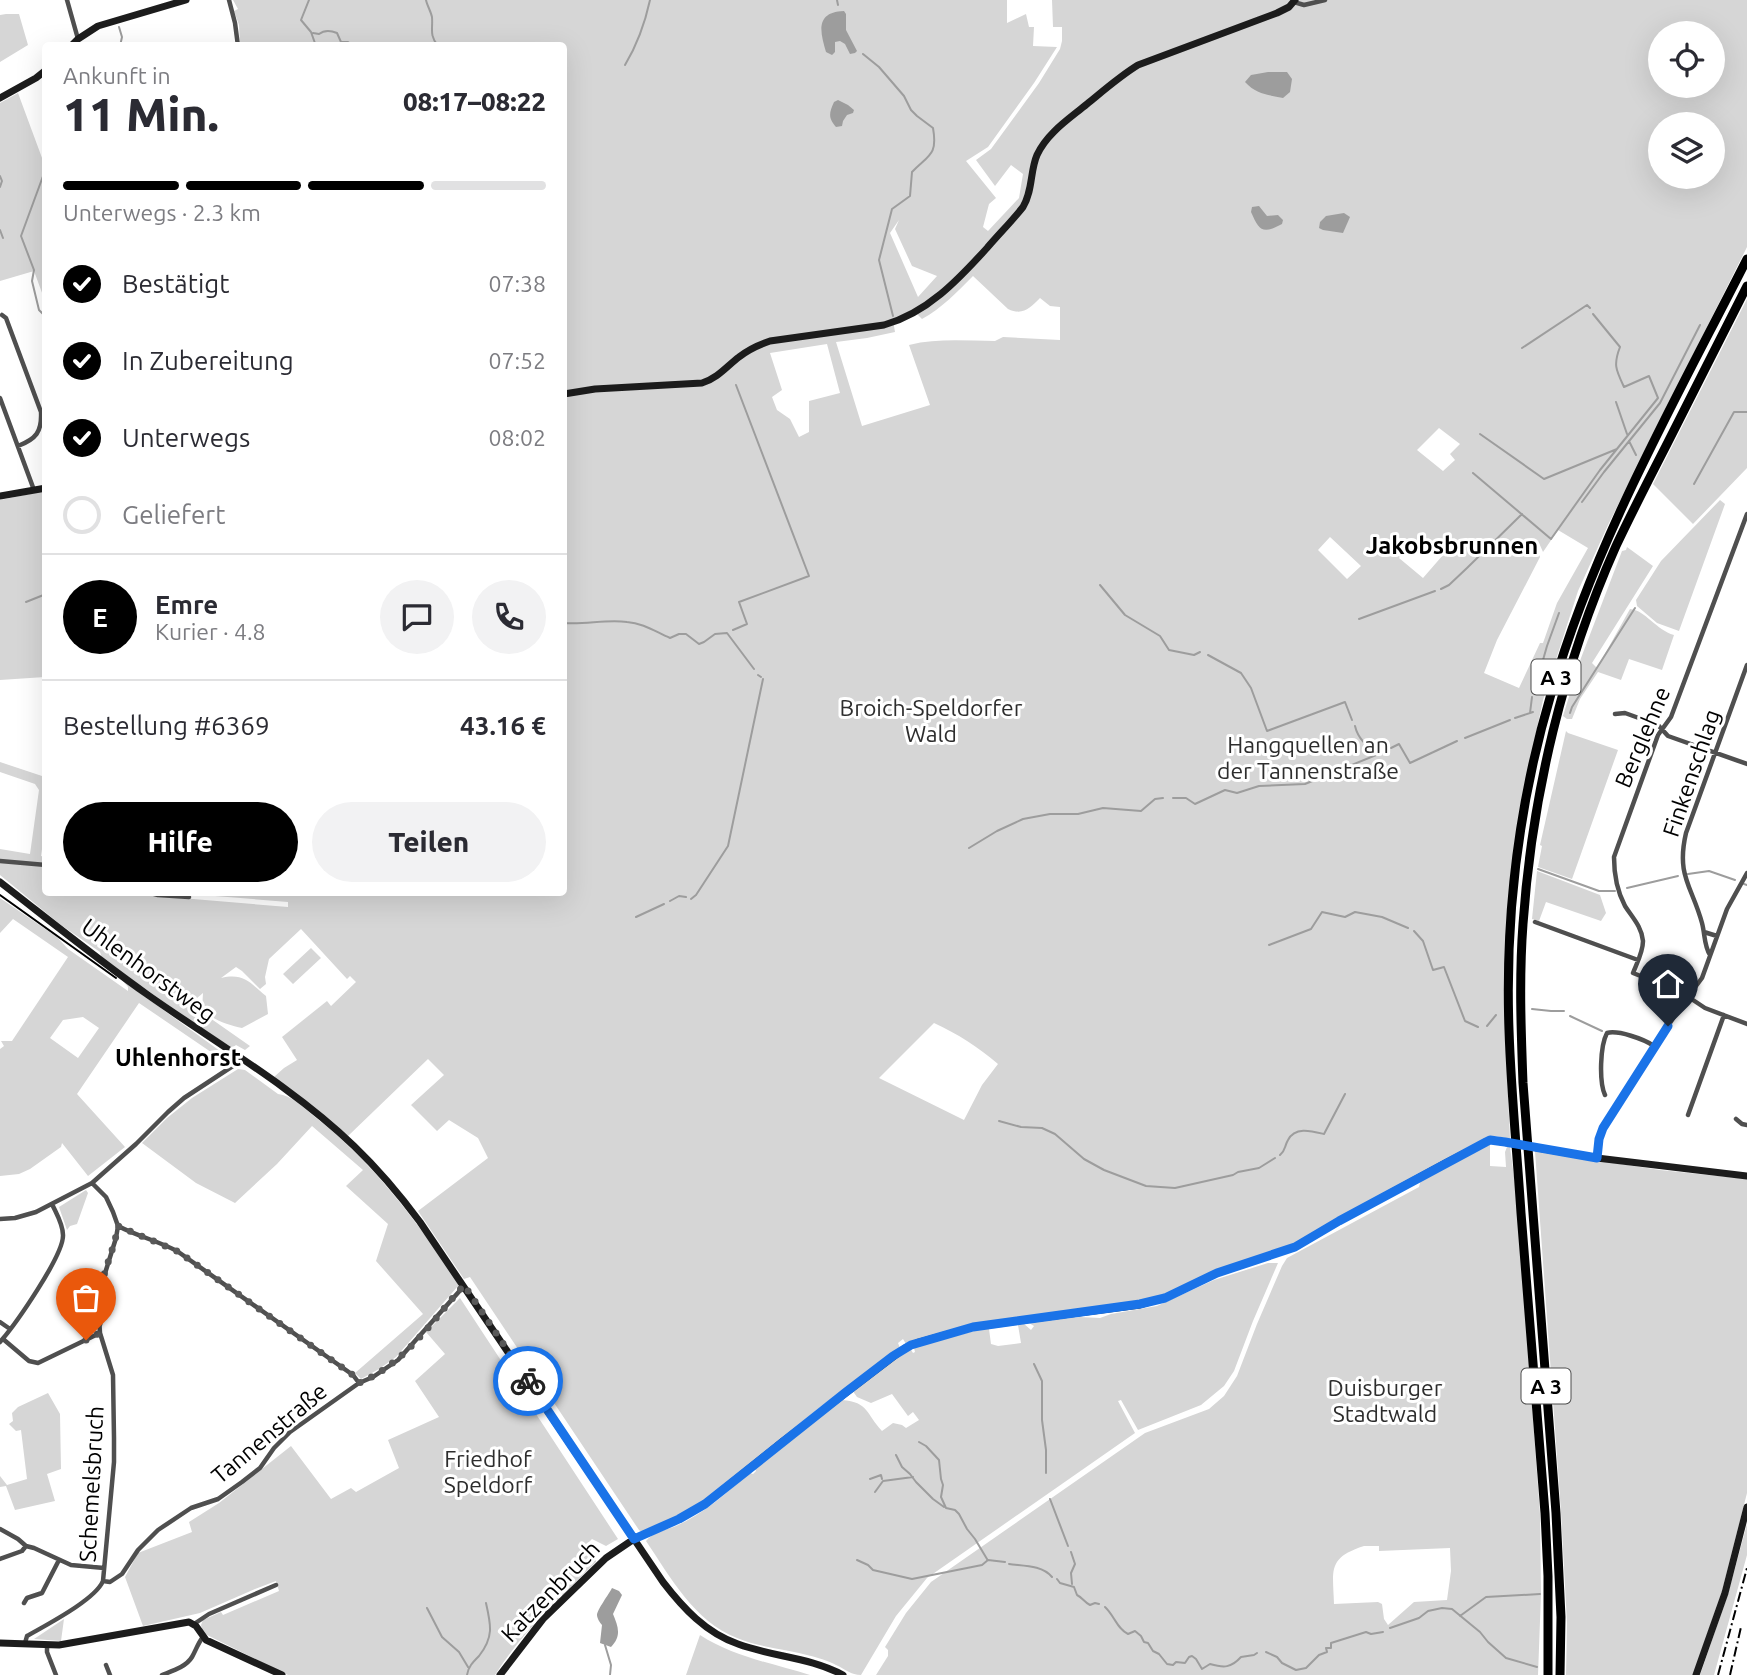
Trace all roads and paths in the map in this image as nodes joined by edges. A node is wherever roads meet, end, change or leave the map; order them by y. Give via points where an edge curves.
1 (67, 0) edge
2 (186, 0) edge
3 (229, 0) edge
4 (1325, 0) edge
5 (1295, 1) edge
6 (78, 38) junction
7 (74, 42) edge
8 (237, 42) edge
9 (42, 73) edge
10 (0, 98) edge
11 (1747, 259) edge
12 (1747, 286) edge
13 (2, 315) dead end
14 (567, 394) edge
15 (0, 398) edge
16 (18, 446) junction
17 (42, 488) edge
18 (34, 489) junction
19 (0, 496) edge
20 (1747, 514) edge
21 (1747, 666) edge
22 (1615, 713) dead end
23 (1662, 729) junction
24 (1715, 753) junction
25 (1747, 764) edge
26 (0, 861) edge
27 (42, 865) edge
28 (1747, 873) edge
29 (0, 882) edge
30 (181, 896) edge
31 (189, 897) dead end
32 (1535, 922) dead end
33 (1704, 932) junction
34 (1717, 936) junction
35 (1710, 955) junction
36 (1638, 960) junction
37 (1689, 997) junction
38 (1724, 1015) junction
39 (1747, 1024) edge
40 (1654, 1046) junction
41 (242, 1060) junction
42 (1605, 1095) dead end
43 (1688, 1115) dead end
44 (1736, 1119) dead end
45 (1747, 1125) edge
46 (1597, 1158) junction
47 (1747, 1176) edge
48 (92, 1182) junction
49 (52, 1204) junction
50 (0, 1219) edge
51 (118, 1226) junction
52 (464, 1285) junction
53 (0, 1322) edge
54 (10, 1329) junction
55 (100, 1333) junction
56 (1, 1341) edge
57 (359, 1383) junction
58 (1747, 1507) edge
59 (0, 1529) edge
60 (634, 1539) junction
61 (26, 1546) junction
62 (0, 1559) edge
63 (59, 1560) junction
64 (104, 1568) junction
65 (103, 1581) junction
66 (276, 1585) dead end
67 (24, 1603) dead end
68 (194, 1624) junction
69 (203, 1637) junction
70 (0, 1643) edge
71 (25, 1643) junction
72 (47, 1645) junction
73 (106, 1665) dead end
74 (56, 1675) edge
75 (110, 1675) edge
76 (162, 1675) edge
77 (282, 1675) edge
78 (500, 1675) edge
79 (843, 1675) edge
80 (1548, 1675) edge
81 (1560, 1675) edge
82 (1696, 1675) edge

1 - 6 street
2 - 6 street via 98,26
3 - 8 street
4 - 5 street via 1304,5
5 - 14 street via 1289,8 1125,73 1049,136 1037,156 1023,206 950,286 918,311 884,325 760,344 702,383
6 - 7 street
9 - 10 street
11 - 80 highway, A 3 via 1606,541 1547,706 1521,828 1511,919 1509,1029 1545,1513
12 - 81 highway, A 3 via 1616,547 1562,697 1533,831 1523,923 1521,1029 1556,1513
13 - 16 street via 41,412 36,434
15 - 16 street
16 - 18 street
17 - 18 street
18 - 19 street
20 - 23 street, Berglehne via 1671,717
21 - 24 street, Finkenschlag
22 - 23 street
23 - 24 street via 1668,736
23 - 36 street, Berglehne via 1614,857 1618,889 1642,937
24 - 25 street
24 - 33 street, Finkenschlag via 1683,848 1684,875
26 - 27 street
28 - 34 street
29 - 41 street, Uhlenhorstweg via 145,993
30 - 31 street
32 - 36 street
33 - 34 street
33 - 35 street, Finkenschlag
34 - 35 street
35 - 37 street
36 - 37 street, Berglehne via 1633,974
37 - 38 street
37 - 40 street
38 - 39 street
38 - 43 street
40 - 42 street via 1615,1031 1607,1033 1601,1087
40 - 46 street via 1603,1128
41 - 48 street via 184,1098
41 - 52 street, Uhlenhorstweg via 317,1114 375,1167
44 - 45 street
46 - 47 street
46 - 60 street, Katzenbruch via 1490,1140 1295,1247 1217,1273 1165,1298 973,1327 911,1345 705,1504
48 - 49 street
48 - 51 street via 106,1198
49 - 50 street
49 - 54 street via 63,1235 60,1249
51 - 55 street, Schemelsbruch via 98,1302
51 - 57 street via 177,1251
52 - 57 street, Tannenstraße via 398,1360
52 - 60 street, Uhlenhorstweg
53 - 54 street
54 - 56 street
55 - 56 street via 38,1363
55 - 64 street, Schemelsbruch via 113,1375 114,1425
57 - 65 street, Tannenstraße via 290,1433 242,1482 158,1530 122,1574
58 - 82 street via 1725,1593
59 - 61 street
60 - 78 street, Katzenbruch via 606,1558 563,1599
60 - 79 street, Uhlenhorstweg via 675,1598 705,1627 737,1644 806,1660
61 - 62 street
61 - 63 street
63 - 64 street
63 - 67 street via 42,1594
64 - 65 street, Schemelsbruch
65 - 71 street, Tannenstraße via 96,1592 27,1636
66 - 68 street
68 - 69 street
68 - 72 street
69 - 76 street via 191,1660
69 - 77 street
70 - 71 street
71 - 72 street
72 - 74 street
73 - 75 street

